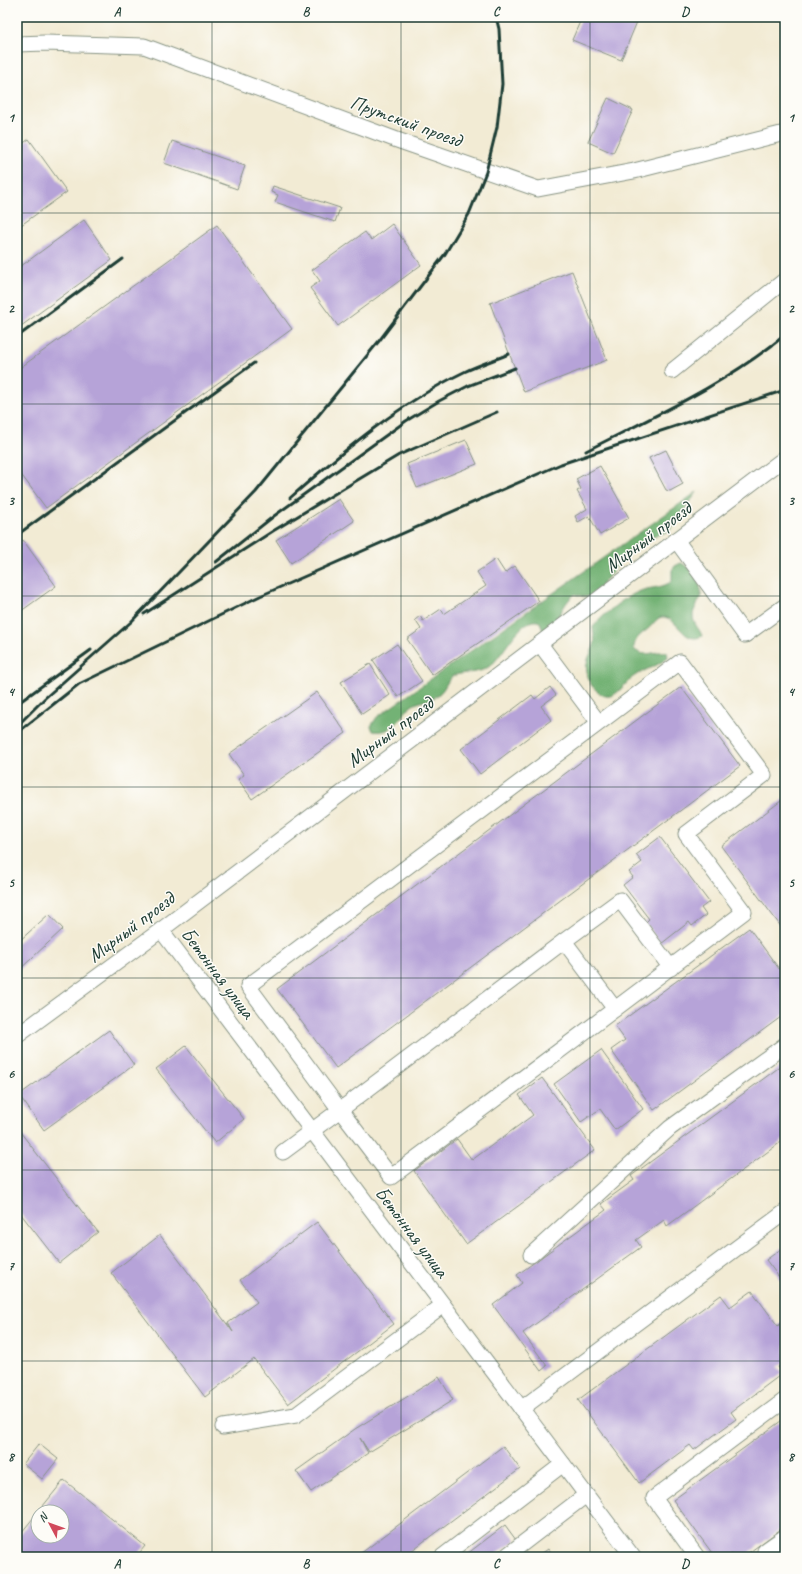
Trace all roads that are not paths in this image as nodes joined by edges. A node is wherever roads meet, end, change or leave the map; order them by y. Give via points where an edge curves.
1 (17, 44) edge
2 (784, 138) edge
3 (785, 280) edge
4 (672, 371) dead end
5 (785, 458) edge
6 (676, 540) junction
7 (785, 606) edge
8 (540, 644) junction
9 (599, 723) junction
10 (161, 930) junction
11 (564, 942) junction
12 (671, 968) junction
13 (615, 1009) junction
14 (17, 1036) edge
15 (785, 1045) edge
16 (340, 1110) junction
17 (311, 1131) junction
18 (283, 1152) dead end
19 (785, 1212) edge
20 (531, 1255) dead end
21 (443, 1305) junction
22 (785, 1400) edge
23 (521, 1409) junction
24 (223, 1427) dead end
25 (563, 1464) junction
26 (586, 1495) junction
27 (785, 1536) edge
28 (764, 1555) edge
29 (442, 1557) edge
30 (505, 1557) edge
31 (633, 1557) edge
32 (697, 1557) edge

1 - 2 street, Прутский проезд via 144,46 538,189
3 - 4 street
5 - 6 street, Мирный проезд
6 - 7 street via 745,635
6 - 8 street, Мирный проезд
8 - 9 street
8 - 10 street, Мирный проезд
9 - 12 street via 680,662 764,775 686,834 744,912
9 - 16 street via 248,986
10 - 14 street, Мирный проезд
10 - 17 street, Бетонная улица
11 - 12 street via 620,900
11 - 13 street
11 - 16 street
12 - 13 street
13 - 16 street via 391,1177
15 - 20 street via 670,1128
16 - 17 street
17 - 18 street
17 - 21 street, Бетонная улица
19 - 23 street
21 - 23 street, Бетонная улица
21 - 24 street via 296,1415
22 - 32 street via 654,1498
23 - 25 street, Бетонная улица
25 - 26 street, Бетонная улица
25 - 29 street
26 - 30 street
26 - 31 street, Бетонная улица
27 - 28 street

